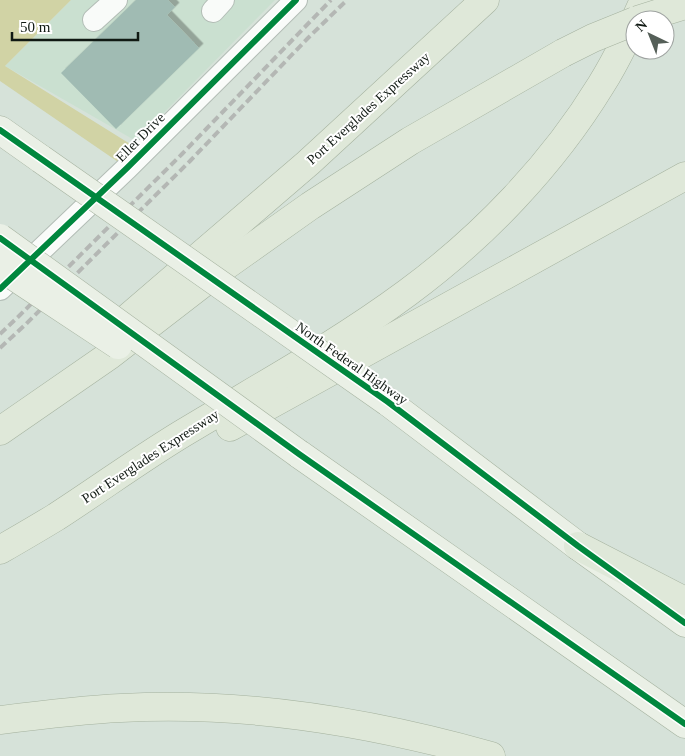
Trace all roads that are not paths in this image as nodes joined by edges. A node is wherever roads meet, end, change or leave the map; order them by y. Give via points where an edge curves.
1 (116, 0) edge
2 (296, 0) edge
3 (466, 0) edge
4 (485, 0) edge
5 (644, 0) edge
6 (685, 4) edge
7 (667, 10) edge
8 (675, 13) edge
9 (94, 20) dead end
10 (625, 25) edge
11 (631, 60) edge
12 (378, 100) junction
13 (581, 115) junction
14 (0, 130) edge
15 (685, 176) edge
16 (0, 238) edge
17 (0, 267) edge
18 (0, 289) edge
19 (0, 430) edge
20 (300, 454) junction
21 (55, 518) junction
22 (578, 546) junction
23 (0, 550) edge
24 (685, 601) edge
25 (685, 623) edge
26 (0, 720) edge
27 (685, 724) edge
28 (490, 756) edge

1 - 9 street
2 - 18 street, Eller Drive
3 - 12 highway
4 - 12 highway, Port Everglades Expressway
5 - 13 highway, Port Everglades Expressway via 618,55
6 - 7 highway, bridge
6 - 8 highway
10 - 19 highway, bridge via 563,54 410,141 310,206 110,355
11 - 13 highway
12 - 19 highway, Port Everglades Expressway
13 - 21 highway, Port Everglades Expressway via 559,146 511,201 460,250 408,292 321,351 187,431
14 - 22 main road, North Federal Highway, bridge via 388,402
15 - 21 highway via 195,446
16 - 20 main road, bridge
17 - 20 main road, bridge via 160,373
20 - 27 main road
21 - 23 highway, Port Everglades Expressway
22 - 24 highway
22 - 25 main road, North Federal Highway
26 - 28 highway via 122,708 247,710 374,727

